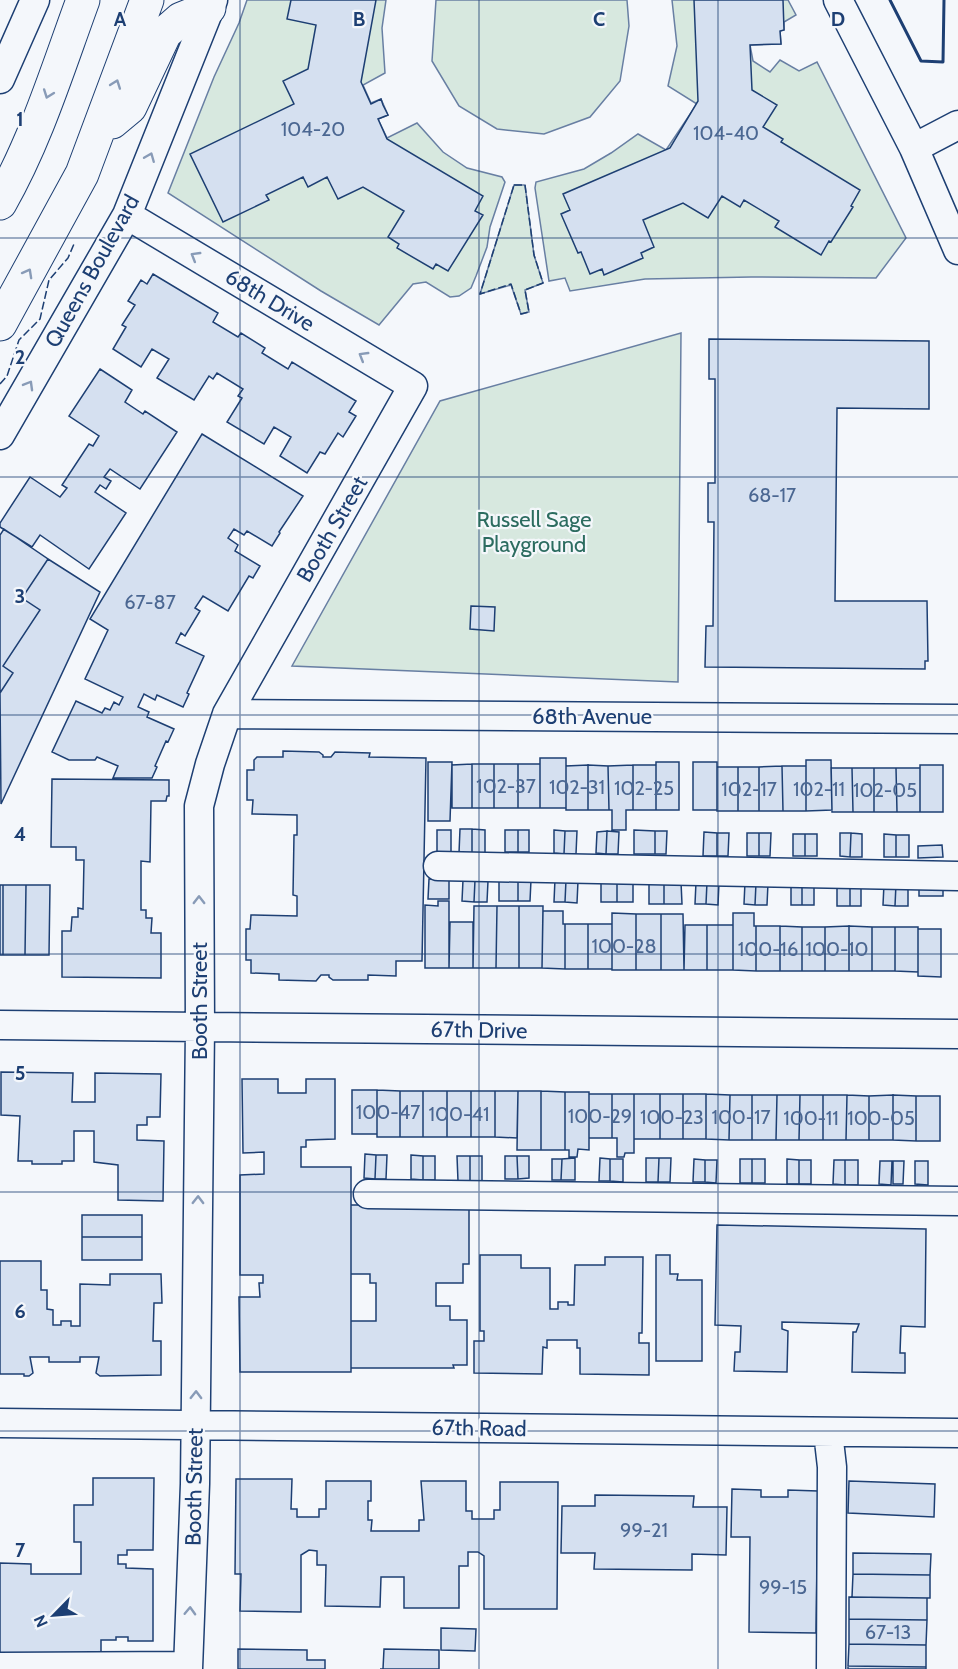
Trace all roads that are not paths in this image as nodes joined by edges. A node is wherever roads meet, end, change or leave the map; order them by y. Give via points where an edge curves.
1 (35, 0) edge
2 (83, 0) edge
3 (147, 0) edge
4 (838, 0) edge
5 (211, 4) edge
6 (0, 79) edge
7 (958, 125) edge
8 (97, 135) junction
9 (914, 148) junction
10 (0, 203) edge
11 (127, 215) junction
12 (958, 250) edge
13 (0, 324) edge
14 (413, 386) joint
15 (0, 435) edge
16 (227, 714) junction
17 (958, 719) edge
18 (438, 866) dead end
19 (958, 876) edge
20 (0, 1025) edge
21 (200, 1027) junction
22 (958, 1034) edge
23 (368, 1194) dead end
24 (958, 1201) edge
25 (0, 1423) edge
26 (195, 1425) junction
27 (828, 1432) junction
28 (958, 1433) edge
29 (0, 1667) edge
30 (188, 1668) edge
31 (831, 1669) edge

1 - 6 street
2 -> 10 main road via 42,111
8 -> 3 main road
4 - 9 street
5 - 8 main road via 181,19 165,33 130,107
11 -> 5 street, Queens Boulevard
7 - 9 street
13 -> 8 main road via 82,174
9 - 12 street
14 -> 11 street, 68th Drive
15 -> 11 street, Queens Boulevard
14 - 16 street, Booth Street
16 - 17 street, 68th Avenue
21 -> 16 street, Booth Street via 200,806
18 - 19 street
20 - 21 street, 67th Drive
21 - 22 street, 67th Drive
26 -> 21 street, Booth Street
23 - 24 street
25 - 26 street, 67th Road
26 - 27 street, 67th Road
30 -> 26 street, Booth Street
27 - 28 street, 67th Road
27 - 31 street via 832,1467
29 - 30 street

